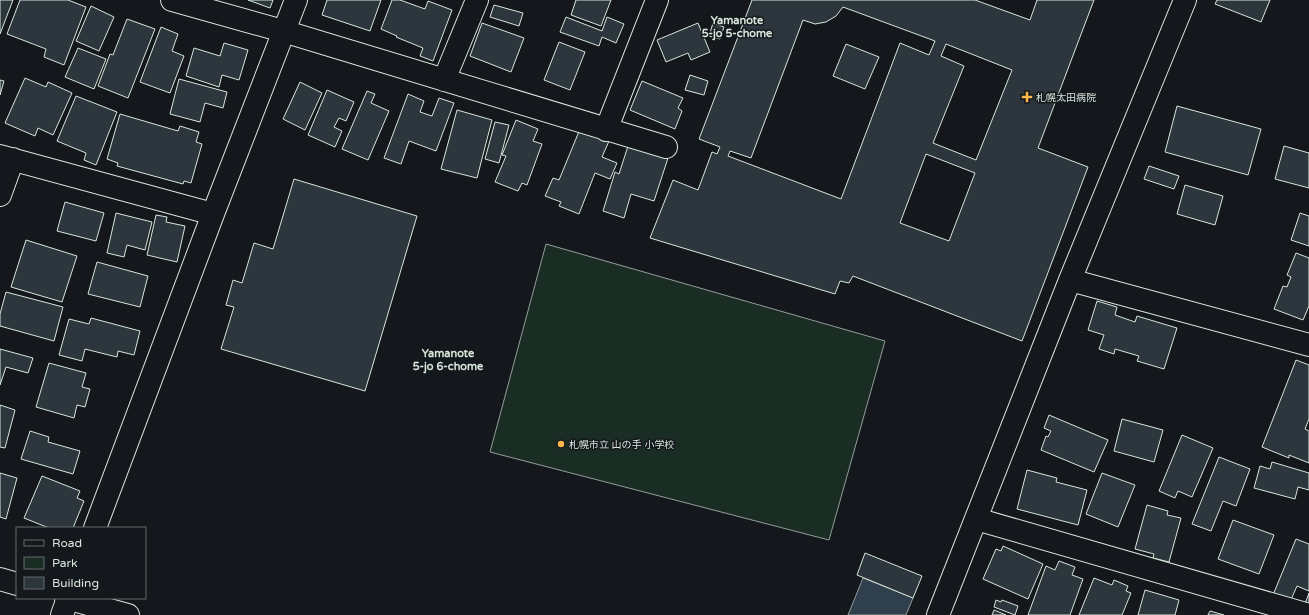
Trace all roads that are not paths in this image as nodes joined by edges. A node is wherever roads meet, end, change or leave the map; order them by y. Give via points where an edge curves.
1 (172, 0) edge
2 (296, 0) edge
3 (477, 0) edge
4 (657, 0) edge
5 (1185, 0) edge
6 (283, 31) junction
7 (444, 80) junction
8 (606, 130) junction
9 (666, 147) dead end
10 (7, 158) edge
11 (0, 195) edge
12 (213, 214) junction
13 (1070, 280) junction
14 (1309, 345) edge
15 (976, 519) junction
16 (95, 527) edge
17 (0, 579) edge
18 (16, 584) edge
19 (66, 602) edge
20 (128, 615) edge
21 (938, 615) edge
22 (1309, 615) edge

1 - 6 street
2 - 6 street
3 - 7 street
4 - 8 street
5 - 13 street
6 - 7 street
6 - 12 street
7 - 8 street
8 - 9 street
10 - 11 street
10 - 12 street
12 - 16 street
13 - 14 street
13 - 15 street
15 - 21 street
15 - 22 street
17 - 18 street
19 - 20 street

